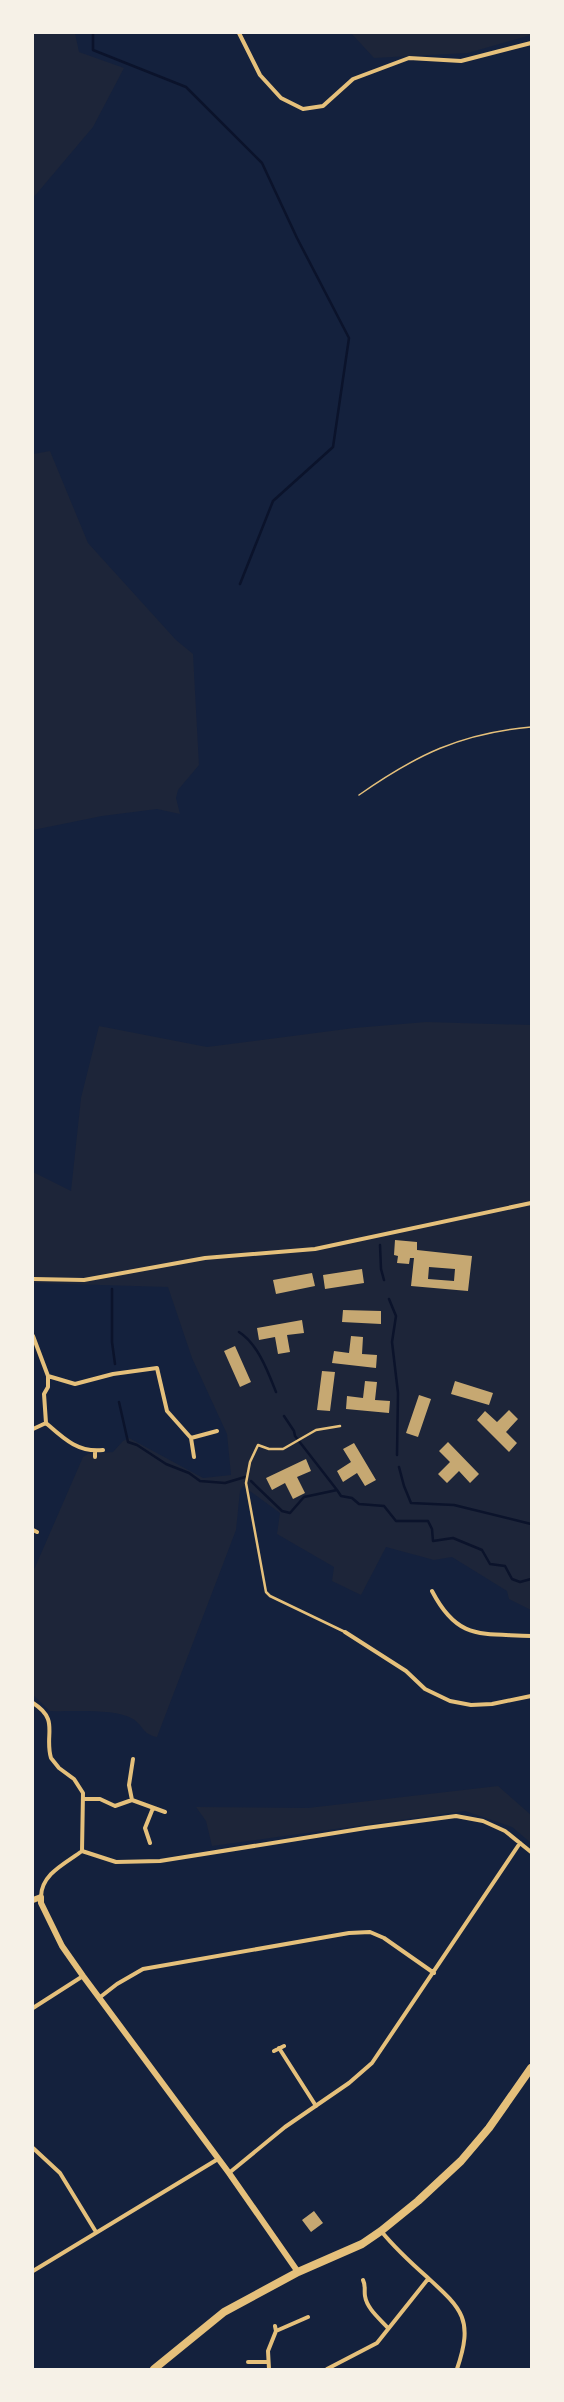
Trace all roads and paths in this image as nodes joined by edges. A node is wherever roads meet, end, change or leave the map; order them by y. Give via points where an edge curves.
1 (239, 33) edge
2 (531, 43) edge
3 (531, 727) edge
4 (359, 795) dead end
5 (531, 1203) edge
6 (33, 1278) edge
7 (33, 1336) edge
8 (48, 1376) junction
9 (46, 1423) junction
10 (340, 1426) dead end
11 (33, 1429) edge
12 (217, 1431) dead end
13 (191, 1438) junction
14 (103, 1450) dead end
15 (95, 1451) junction
16 (95, 1457) dead end
17 (194, 1457) dead end
18 (432, 1591) dead end
19 (345, 1632) joint
20 (531, 1636) edge
21 (531, 1696) edge
22 (33, 1703) edge
23 (133, 1759) dead end
24 (84, 1799) junction
25 (132, 1800) junction
26 (153, 1808) junction
27 (166, 1812) dead end
28 (150, 1843) dead end
29 (520, 1843) junction
30 (82, 1851) junction
31 (531, 1852) edge
32 (41, 1897) junction
33 (33, 1900) edge
34 (434, 1973) junction
35 (83, 1976) junction
36 (99, 1998) junction
37 (33, 2008) edge
38 (284, 2046) dead end
39 (279, 2048) junction
40 (274, 2051) dead end
41 (531, 2068) edge
42 (316, 2106) junction
43 (33, 2148) edge
44 (218, 2159) junction
45 (229, 2173) junction
46 (381, 2231) junction
47 (96, 2232) junction
48 (33, 2271) edge
49 (298, 2272) junction
50 (428, 2279) junction
51 (363, 2280) dead end
52 (308, 2317) dead end
53 (274, 2326) dead end
54 (388, 2328) junction
55 (276, 2331) junction
56 (248, 2362) dead end
57 (268, 2362) junction
58 (154, 2369) edge
59 (269, 2369) edge
60 (327, 2369) edge
61 (457, 2369) edge

1 - 2 street via 260,75 281,98 303,109 323,106 353,79 409,58 461,61
3 - 4 path via 484,733 449,743
5 - 6 street via 315,1248 205,1258 90,1280
7 - 8 street
8 - 9 street via 48,1387 44,1394
8 - 13 street via 75,1384 113,1374 157,1368 167,1411
9 - 11 street
9 - 15 street via 66,1440 80,1448
10 - 19 lane via 316,1430 283,1449 258,1446 252,1458 246,1483 266,1592
12 - 13 street
13 - 17 street
14 - 15 street
15 - 16 street
18 - 20 street via 443,1612 470,1631
19 - 21 street via 406,1672 425,1689 450,1701 471,1705 492,1704
22 - 24 street via 44,1710 48,1718 51,1758 80,1786
23 - 25 street via 129,1785
24 - 25 street via 100,1799 115,1806
24 - 30 street
25 - 26 street
26 - 27 street
26 - 28 street via 145,1828
29 - 30 street via 505,1831 483,1821 456,1816 395,1823 160,1861 116,1862
29 - 31 street
29 - 34 street
30 - 32 street via 50,1874 42,1886
32 - 33 street
32 - 35 street via 62,1946
34 - 36 street via 384,1938 370,1932 349,1933 143,1969
34 - 42 street via 372,2063 350,2083
35 - 36 street
35 - 37 street
36 - 44 street
38 - 39 street
39 - 40 street
39 - 42 street
41 - 46 main road via 489,2128 461,2161
42 - 45 street
43 - 47 street via 60,2173
44 - 45 street
44 - 47 street
45 - 49 street
46 - 49 main road via 348,2252
46 - 50 street
47 - 48 street
49 - 58 main road via 224,2312
50 - 54 street
50 - 61 street via 447,2294 461,2315 465,2347
51 - 54 street via 366,2286 365,2296 370,2307
52 - 55 street
53 - 55 street
54 - 60 street via 377,2342
55 - 57 street via 268,2350
56 - 57 street
57 - 59 street

